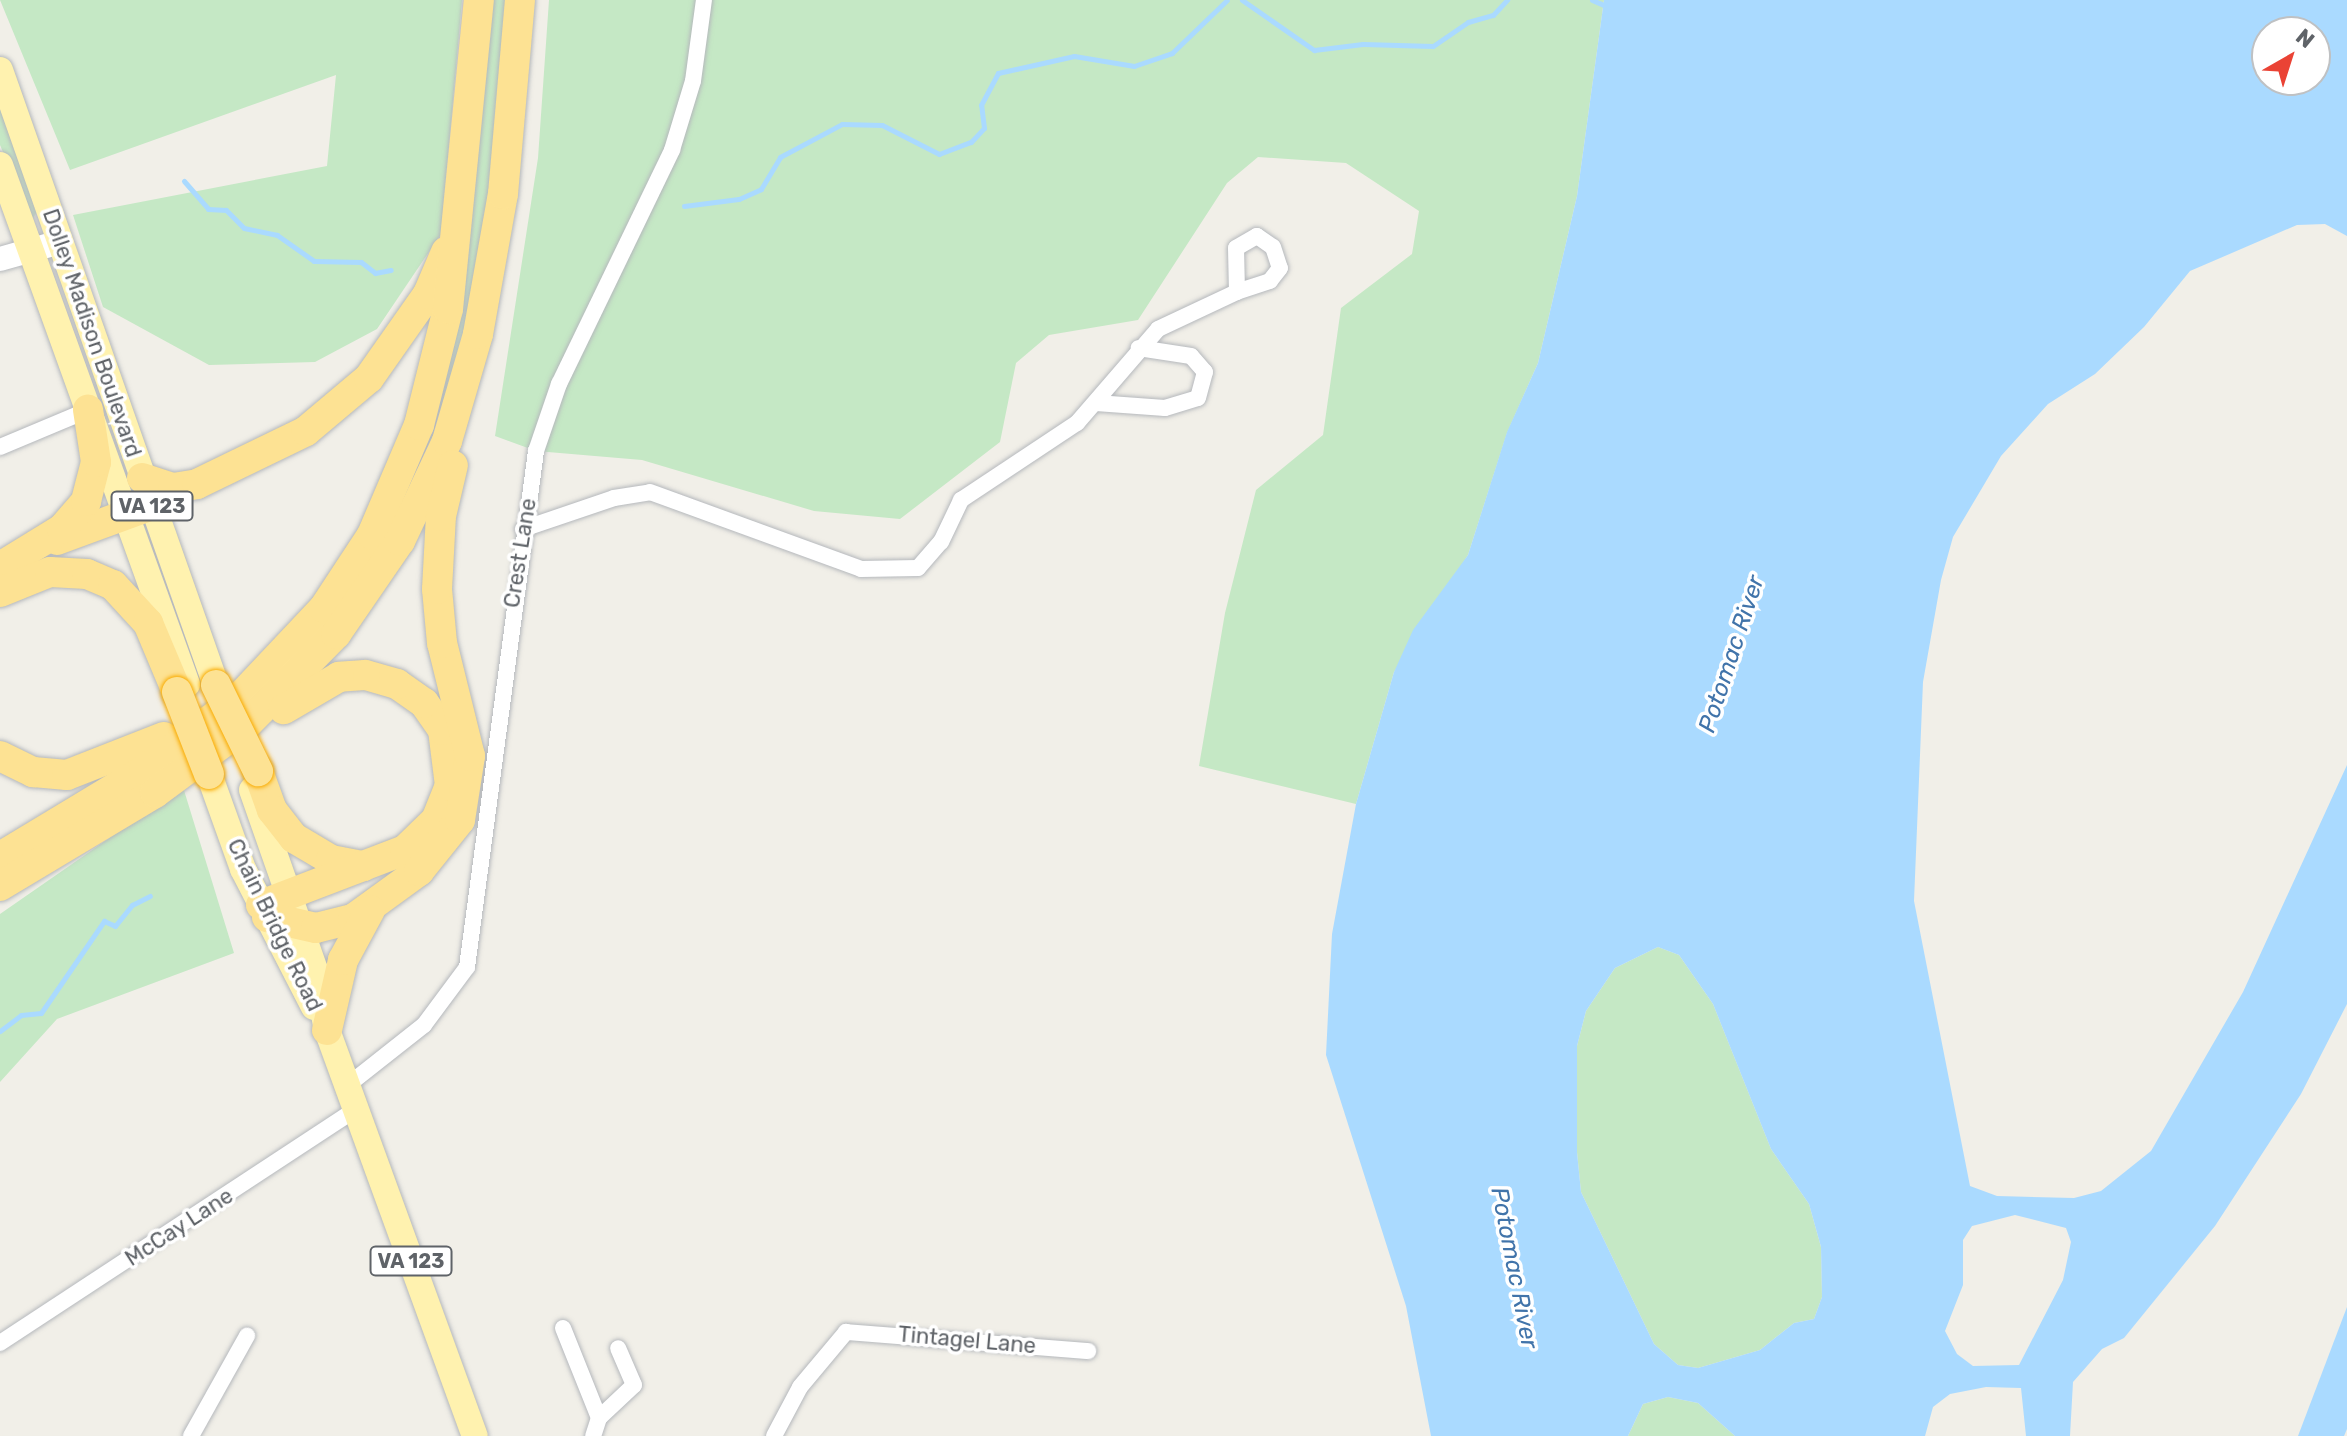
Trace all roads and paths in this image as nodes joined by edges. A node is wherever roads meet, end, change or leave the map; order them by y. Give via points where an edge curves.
1 (479, 0) edge
2 (520, 0) edge
3 (704, 0) edge
4 (0, 70) edge
5 (0, 165) edge
6 (465, 176) junction
7 (60, 242) junction
8 (30, 250) junction
9 (0, 259) edge
10 (1237, 292) dead end
11 (1139, 348) junction
12 (471, 361) junction
13 (1096, 403) junction
14 (102, 404) junction
15 (0, 447) edge
16 (141, 499) junction
17 (523, 529) junction
18 (29, 550) junction
19 (0, 567) edge
20 (0, 592) edge
21 (206, 685) junction
22 (0, 756) edge
23 (253, 775) junction
24 (213, 788) joint
25 (155, 793) junction
26 (0, 857) edge
27 (365, 866) junction
28 (0, 886) edge
29 (272, 905) junction
30 (370, 910) junction
31 (299, 926) junction
32 (327, 1030) junction
33 (352, 1097) junction
34 (563, 1328) dead end
35 (247, 1336) dead end
36 (0, 1343) edge
37 (618, 1348) dead end
38 (1088, 1351) dead end
39 (599, 1418) junction
40 (191, 1436) edge
41 (475, 1436) edge
42 (593, 1436) edge
43 (774, 1436) edge

1 - 6 highway
2 - 12 highway via 503,194
3 - 17 street, Crest Lane via 693,81 672,150 548,411
4 - 7 main road, Dolley Madison Boulevard / VA 123
5 - 8 main road, Dolley Madison Boulevard / VA 123
6 - 16 highway via 442,266 428,294 353,394 271,452 197,484
6 - 21 highway via 439,353 394,492 337,590
7 - 8 main road
7 - 14 main road, Dolley Madison Boulevard / VA 123
8 - 9 main road
8 - 14 main road, Dolley Madison Boulevard / VA 123
10 - 11 street via 1174,318
11 - 13 street
11 - 13 street via 1191,356 1205,372 1198,398 1165,408
12 - 25 highway via 425,490 353,612 259,713
12 - 30 highway via 436,571 442,643 469,743 469,792 443,847
13 - 17 street via 1046,449 961,500 928,560 905,572 846,565 650,492 614,498
14 - 15 street
14 - 16 main road, Dolley Madison Boulevard / VA 123
14 - 16 main road, Dolley Madison Boulevard / VA 123
14 - 18 highway via 86,501 62,529
16 - 18 highway
16 - 21 main road, Dolley Madison Boulevard / VA 123
17 - 33 street, Crest Lane via 490,823 467,967 424,1025
18 - 19 highway
20 - 21 highway via 50,572 87,574 113,585
21 - 22 highway via 82,773 42,774
21 - 23 highway, bridge
21 - 24 highway, bridge
21 - 26 highway via 144,770
23 - 27 highway via 294,838 331,860
23 - 29 main road, Chain Bridge Road / VA 123
24 - 29 main road, Chain Bridge Road / VA 123
25 - 27 highway via 325,682 356,675 390,681 418,697 439,723 451,757 450,786 441,813 419,840
25 - 28 highway
27 - 29 highway
29 - 31 highway
29 - 32 main road, Chain Bridge Road / VA 123
30 - 31 highway via 331,927
30 - 32 highway via 343,960
31 - 32 main road, Chain Bridge Road / VA 123
32 - 33 main road, Chain Bridge Road / VA 123
33 - 36 street, McCay Lane
33 - 41 main road, Chain Bridge Road / VA 123
34 - 39 street
35 - 40 street
37 - 39 street via 634,1385
38 - 43 street, Tintagel Lane via 846,1332 800,1387
39 - 42 street

